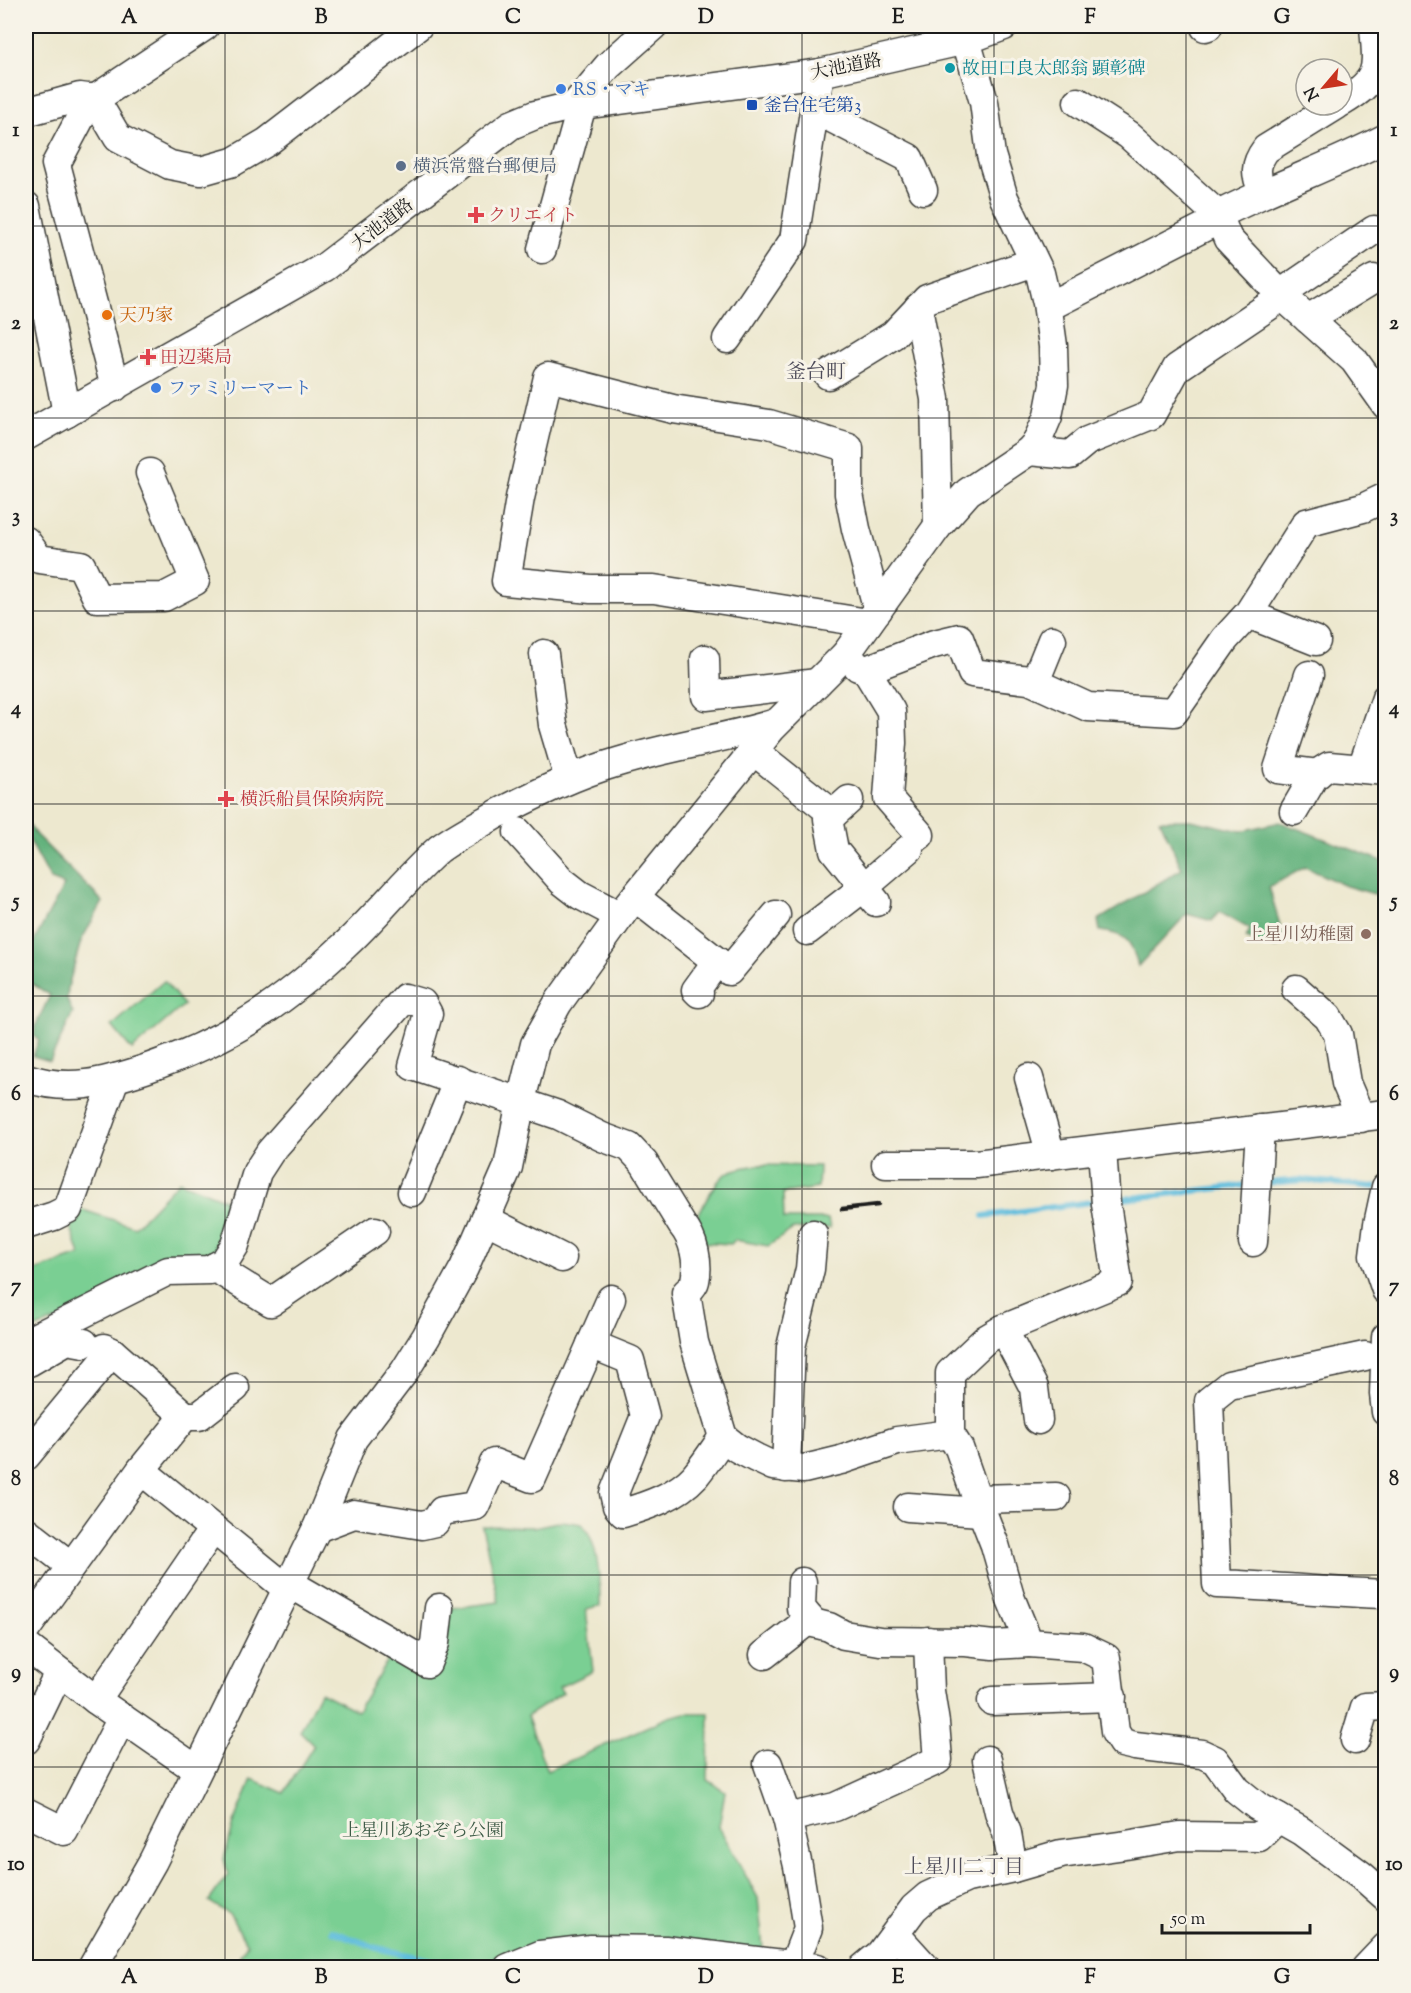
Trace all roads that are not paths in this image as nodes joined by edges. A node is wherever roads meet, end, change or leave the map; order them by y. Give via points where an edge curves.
1 (418, 26) edge
2 (652, 26) edge
3 (1004, 26) edge
4 (1374, 26) edge
5 (197, 28) edge
6 (962, 33) edge
7 (624, 35) edge
8 (820, 73) junction
9 (1354, 94) edge
10 (93, 98) junction
11 (1078, 102) dead end
12 (578, 106) junction
13 (814, 109) junction
14 (26, 112) edge
15 (1318, 117) edge
16 (1386, 138) edge
17 (62, 185) junction
18 (923, 190) dead end
19 (1263, 192) junction
20 (26, 195) edge
21 (26, 206) edge
22 (1219, 217) junction
23 (1374, 230) dead end
24 (542, 249) dead end
25 (1034, 262) junction
26 (1374, 279) dead end
27 (1281, 296) junction
28 (1048, 307) junction
29 (918, 308) junction
30 (1308, 319) junction
31 (727, 339) dead end
32 (828, 375) dead end
33 (115, 387) junction
34 (1386, 405) edge
35 (67, 413) junction
36 (26, 436) edge
37 (1029, 451) junction
38 (150, 473) dead end
39 (1386, 497) edge
40 (938, 526) junction
41 (26, 541) edge
42 (1248, 614) junction
43 (873, 616) junction
44 (1052, 640) dead end
45 (1316, 641) dead end
46 (544, 654) dead end
47 (705, 659) dead end
48 (856, 662) junction
49 (1309, 675) dead end
50 (1035, 682) junction
51 (817, 683) junction
52 (1386, 698) edge
53 (776, 723) junction
54 (754, 750) junction
55 (1374, 769) edge
56 (1318, 774) junction
57 (569, 779) junction
58 (1294, 811) dead end
59 (518, 831) dead end
60 (870, 895) junction
61 (628, 906) junction
62 (776, 915) dead end
63 (807, 931) dead end
64 (717, 961) junction
65 (1296, 989) dead end
66 (699, 993) dead end
67 (115, 1078) junction
68 (1029, 1078) dead end
69 (26, 1079) edge
70 (458, 1080) junction
71 (521, 1101) junction
72 (1373, 1116) edge
73 (1260, 1129) junction
74 (1102, 1150) junction
75 (1051, 1155) junction
76 (886, 1164) dead end
77 (1386, 1187) edge
78 (411, 1192) dead end
79 (485, 1219) junction
80 (26, 1226) edge
81 (375, 1231) dead end
82 (813, 1234) dead end
83 (1253, 1242) dead end
84 (562, 1258) dead end
85 (214, 1267) junction
86 (1386, 1290) edge
87 (611, 1299) dead end
88 (1003, 1329) junction
89 (591, 1344) junction
90 (100, 1348) junction
91 (1378, 1349) edge
92 (27, 1352) edge
93 (235, 1388) dead end
94 (1385, 1400) edge
95 (185, 1416) junction
96 (1038, 1420) dead end
97 (950, 1434) junction
98 (723, 1437) junction
99 (26, 1456) edge
100 (786, 1468) junction
101 (141, 1470) junction
102 (1056, 1497) dead end
103 (979, 1505) junction
104 (908, 1507) dead end
105 (317, 1528) junction
106 (213, 1529) junction
107 (26, 1531) edge
108 (71, 1566) junction
109 (802, 1582) dead end
110 (288, 1586) junction
111 (1386, 1594) edge
112 (439, 1608) dead end
113 (810, 1619) junction
114 (26, 1629) edge
115 (928, 1641) junction
116 (1029, 1643) junction
117 (26, 1646) edge
118 (764, 1652) dead end
119 (59, 1672) junction
120 (1112, 1697) junction
121 (96, 1700) junction
122 (992, 1701) dead end
123 (1370, 1701) edge
124 (122, 1718) junction
125 (26, 1740) edge
126 (1355, 1740) dead end
127 (987, 1760) dead end
128 (768, 1764) dead end
129 (197, 1770) junction
130 (26, 1812) edge
131 (787, 1818) junction
132 (1278, 1818) junction
133 (1013, 1868) junction
134 (1386, 1897) edge
135 (890, 1946) junction
136 (1386, 1947) edge
137 (806, 1966) edge
138 (92, 1968) edge
139 (508, 1968) edge
140 (863, 1968) edge
141 (926, 1968) edge
142 (1366, 1968) edge

1 - 10 street via 267,142 232,162 201,171 170,165 118,138
2 - 7 street
3 - 6 street, 大池道路
4 - 9 street via 1376,61 1372,76
5 - 10 street
6 - 8 street, 大池道路
6 - 25 street via 984,102 991,155 1004,198
7 - 12 street via 608,66
8 - 12 street, 大池道路
8 - 13 street
10 - 14 street via 80,97
10 - 17 street via 56,164
11 - 22 street via 1116,116 1129,135
12 - 24 street
12 - 33 street, 大池道路 via 535,115 511,125 325,267
13 - 18 street via 909,158
13 - 31 street via 794,240
15 - 19 street via 1266,149 1258,159 1257,177
16 - 19 street
17 - 20 street
17 - 33 street
19 - 22 street
21 - 35 street
22 - 27 street via 1228,239
22 - 28 street
23 - 27 street
25 - 28 street
25 - 29 street via 927,299
26 - 30 street
27 - 30 street
27 - 37 street via 1177,368 1151,415 1088,441 1070,455
28 - 37 street via 1054,385 1048,416
29 - 32 street via 893,335
29 - 40 street via 935,399
30 - 34 street via 1354,360
33 - 35 street, 大池道路
35 - 36 street, 大池道路
37 - 40 street via 968,492
38 - 41 street via 195,581 164,597 97,598 81,565 39,559
39 - 42 street via 1363,508 1306,523
40 - 43 street
42 - 45 street
42 - 50 street via 1225,639 1174,712 1088,707
43 - 43 street via 654,589 591,589 506,581 520,498 548,377 673,409 769,424 849,448 849,494
43 - 48 street
44 - 50 street
46 - 57 street via 553,725
47 - 51 street via 706,696
48 - 50 street via 959,638 972,673
48 - 51 street
48 - 60 street via 891,711 888,798 915,842
49 - 56 street via 1278,769
51 - 53 street
52 - 55 street
53 - 54 street
53 - 57 street via 617,762
54 - 60 street via 841,807 828,819 834,850
54 - 61 street
55 - 56 street via 1329,766
56 - 58 street
57 - 67 street via 498,814 440,849 346,945 302,984 239,1029 174,1059
59 - 61 street via 562,881 580,895
60 - 63 street
61 - 64 street
61 - 71 street via 558,1003 535,1044
62 - 64 street via 729,971
64 - 66 street via 696,990
65 - 72 street via 1328,1017 1338,1034 1346,1083
67 - 69 street via 78,1086
67 - 80 street via 68,1209
68 - 75 street
70 - 71 street
70 - 78 street
70 - 85 street via 413,1066 428,1014 422,1003 405,998 270,1152 257,1172 234,1245 225,1261
71 - 79 street via 508,1167
71 - 98 street via 629,1147 645,1163 688,1232 696,1265 695,1283 686,1293 689,1316
72 - 73 street
73 - 74 street
73 - 83 street
74 - 75 street
74 - 88 street via 1118,1282
75 - 76 street via 976,1164
77 - 86 street via 1374,1255
79 - 84 street
79 - 105 street via 464,1268 426,1337 353,1439
81 - 85 street via 271,1302
82 - 100 street via 810,1269 791,1347
85 - 92 street via 168,1271
87 - 89 street
88 - 96 street via 1034,1388
88 - 97 street via 986,1339 950,1373
89 - 98 street via 630,1360 645,1416 614,1493 623,1512 648,1505 694,1478
89 - 105 street via 532,1478 494,1463 475,1506 442,1511 435,1522 422,1525 354,1514
90 - 92 street via 67,1340
90 - 95 street
90 - 99 street
91 - 94 street
91 - 111 street via 1229,1385 1209,1401 1216,1584
93 - 95 street via 199,1416
95 - 101 street
97 - 100 street via 897,1441 820,1466
97 - 103 street via 959,1448
98 - 100 street via 772,1466
101 - 106 street
101 - 108 street
102 - 103 street
103 - 104 street
103 - 116 street
105 - 110 street
106 - 110 street
106 - 121 street
107 - 108 street
108 - 114 street
109 - 113 street via 801,1608
110 - 112 street via 427,1663 435,1643
110 - 129 street
113 - 115 street via 844,1635 880,1641
113 - 118 street
115 - 116 street
115 - 131 street via 938,1760 835,1807
116 - 120 street via 1083,1647 1106,1658
117 - 119 street
119 - 121 street
119 - 125 street
120 - 122 street
120 - 132 street via 1115,1732 1122,1743 1202,1754 1215,1760 1237,1790
121 - 124 street
123 - 126 street
124 - 129 street
124 - 130 street via 64,1831
127 - 133 street
128 - 131 street
129 - 138 street via 153,1861
131 - 137 street via 808,1928
132 - 133 street via 1259,1837 1180,1836 1061,1854
132 - 134 street
133 - 135 street via 967,1878 928,1896 914,1908
135 - 140 street
135 - 141 street
136 - 142 street
137 - 139 street via 665,1950 591,1949 540,1954

